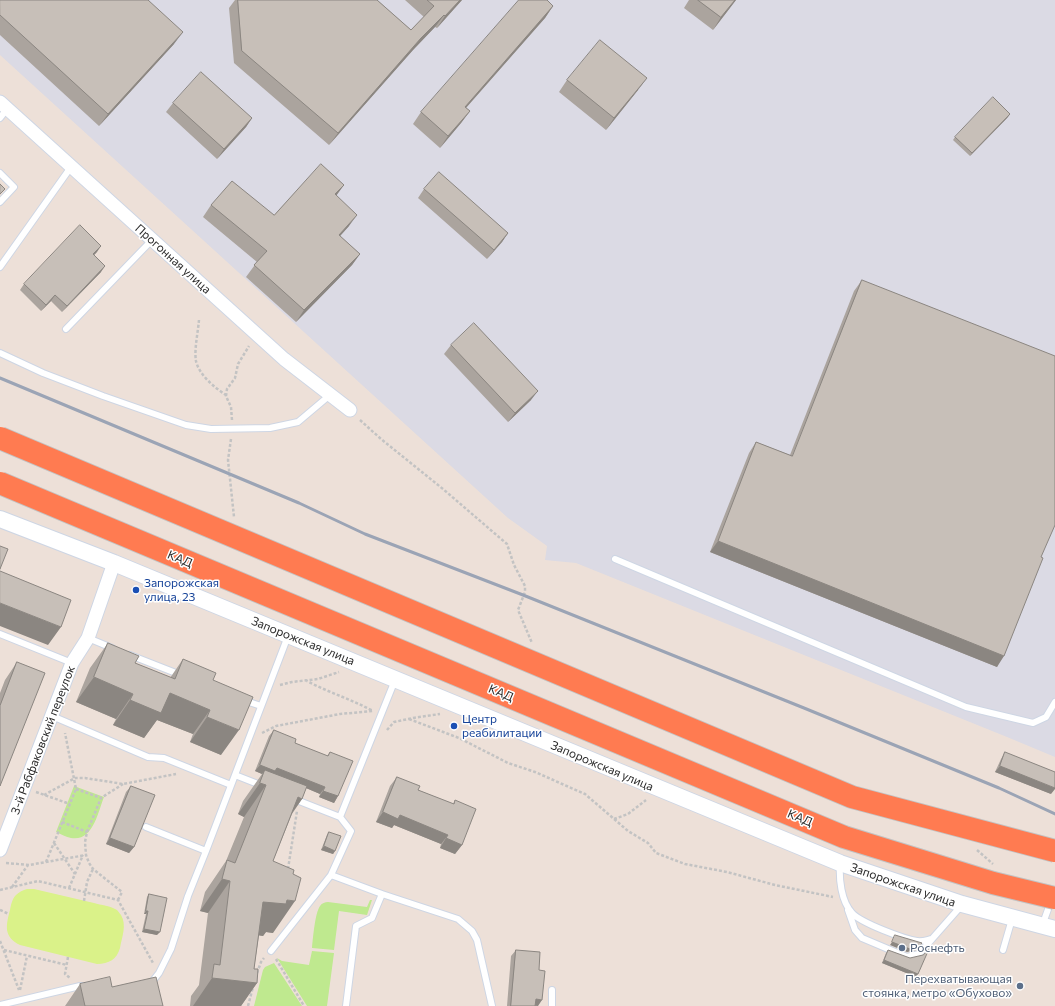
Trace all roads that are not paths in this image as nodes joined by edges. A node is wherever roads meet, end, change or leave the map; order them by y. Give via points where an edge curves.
1 (2, 110) edge
2 (71, 167) junction
3 (0, 172) edge
4 (0, 202) edge
5 (152, 240) junction
6 (0, 267) edge
7 (66, 329) dead end
8 (0, 353) edge
9 (330, 395) junction
10 (350, 410) road end
11 (0, 438) edge
12 (0, 483) edge
13 (0, 519) edge
14 (615, 558) dead end
15 (114, 563) junction
16 (0, 634) edge
17 (288, 635) junction
18 (88, 638) junction
19 (117, 650) edge
20 (124, 652) edge
21 (72, 663) junction
22 (189, 678) edge
23 (395, 680) junction
24 (239, 698) edge
25 (1055, 702) edge
26 (261, 706) junction
27 (57, 719) junction
28 (235, 775) junction
29 (231, 785) junction
30 (270, 790) edge
31 (285, 795) edge
32 (340, 817) junction
33 (146, 827) edge
34 (0, 850) edge
35 (1055, 851) edge
36 (206, 852) junction
37 (840, 864) junction
38 (332, 875) junction
39 (1055, 890) edge
40 (382, 894) junction
41 (1055, 898) edge
42 (845, 900) junction
43 (962, 904) junction
44 (1012, 918) junction
45 (1049, 928) edge
46 (932, 939) junction
47 (1003, 950) dead end
48 (271, 951) road end
49 (95, 987) edge
50 (146, 990) edge
51 (552, 990) dead end
52 (0, 1005) edge
53 (346, 1006) edge
54 (492, 1006) edge
55 (552, 1006) edge

1 - 2 street, Прогонная улица
2 - 5 street, Прогонная улица
2 - 6 lane
3 - 4 lane via 14,187
5 - 7 lane
5 - 9 street, Прогонная улица via 284,359
8 - 9 lane via 103,396 186,425 212,429 270,428 298,422
9 - 10 street, Прогонная улица
11 - 35 highway, bridge via 852,797
12 - 41 highway, КАД, bridge via 844,837 993,883
13 - 15 street, Запорожская улица
14 - 25 lane via 966,707 1033,723 1046,717
15 - 17 street, Запорожская улица
15 - 18 street, 3-й Рабфаковский переулок
16 - 21 lane
17 - 23 street, Запорожская улица
17 - 26 lane
18 - 19 lane
18 - 21 street, 3-й Рабфаковский переулок
20 - 22 lane
21 - 27 street, 3-й Рабфаковский переулок
23 - 32 lane
23 - 37 street, Запорожская улица
24 - 26 lane
26 - 28 lane
27 - 29 lane via 148,757 164,758
27 - 34 street, 3-й Рабфаковский переулок via 24,787
28 - 29 lane
28 - 30 lane
29 - 36 lane
31 - 32 lane
32 - 38 lane via 351,831
33 - 36 lane
36 - 50 lane via 188,896 171,950 159,973
37 - 42 lane via 839,878
37 - 43 street, Запорожская улица
38 - 40 lane
38 - 48 lane
39 - 45 lane
40 - 53 lane via 372,918 356,926
40 - 54 lane via 458,919 472,931 477,940
42 - 46 lane via 853,914 868,923 906,939
42 - 46 lane via 855,930 862,938 907,957 919,954
43 - 44 street, Запорожская улица
43 - 46 lane
44 - 45 street, Запорожская улица
44 - 47 lane
49 - 52 lane via 80,986
51 - 55 lane

